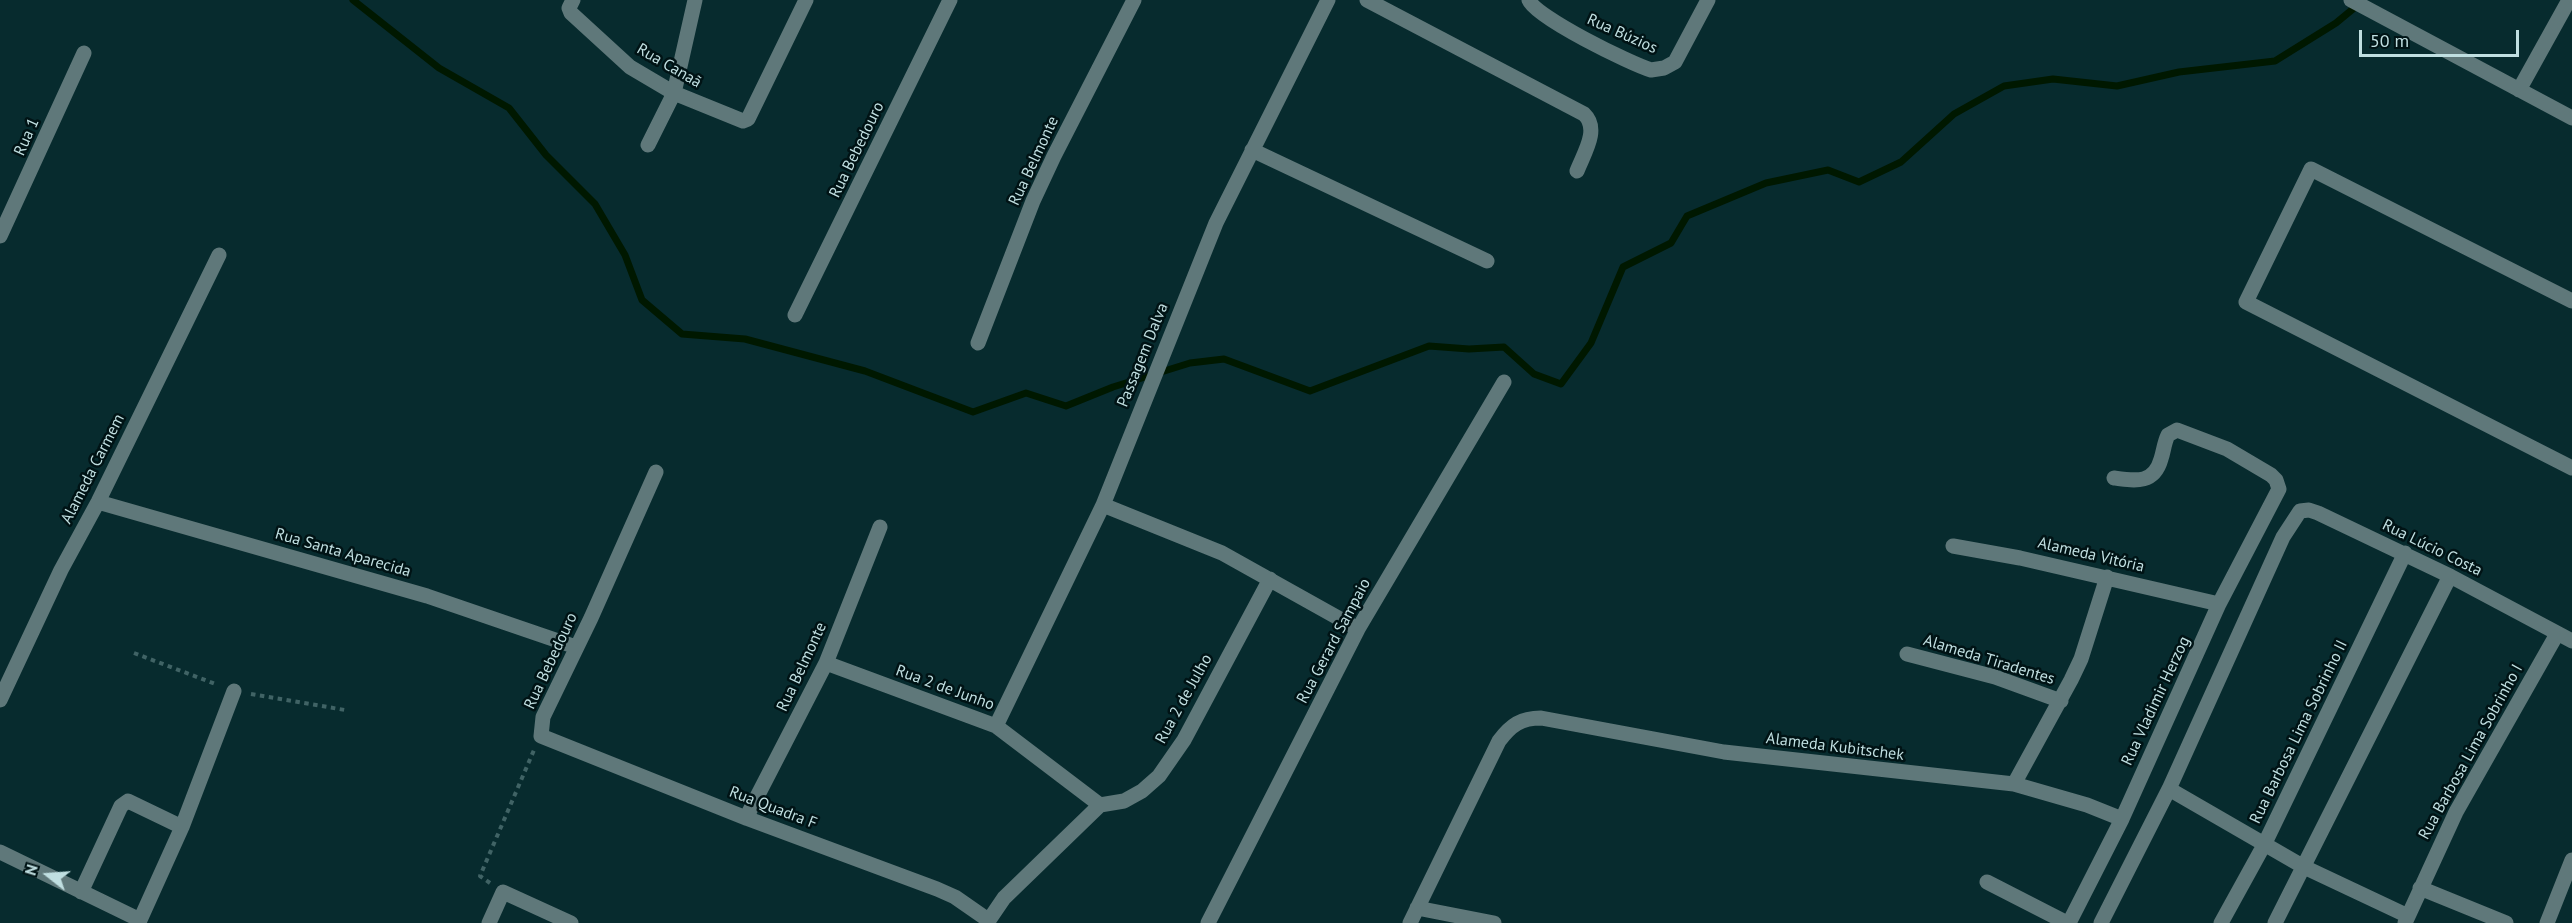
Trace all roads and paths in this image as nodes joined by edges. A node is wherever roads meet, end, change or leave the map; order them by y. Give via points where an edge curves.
1 (695, 0) edge
2 (806, 0) edge
3 (950, 0) edge
4 (1134, 0) edge
5 (1328, 0) edge
6 (1367, 0) edge
7 (1529, 0) edge
8 (1708, 0) edge
9 (2351, 0) edge
10 (2569, 0) edge
11 (572, 7) edge
12 (84, 52) dead end
13 (2520, 90) junction
14 (674, 93) junction
15 (2572, 118) edge
16 (648, 145) dead end
17 (1252, 150) junction
18 (1577, 171) dead end
19 (0, 236) edge
20 (219, 255) dead end
21 (1487, 261) dead end
22 (2572, 301) edge
23 (795, 315) dead end
24 (978, 343) dead end
25 (1504, 382) dead end
26 (2572, 468) edge
27 (656, 472) dead end
28 (2114, 478) dead end
29 (98, 502) junction
30 (1103, 505) junction
31 (880, 528) dead end
32 (1953, 546) dead end
33 (2405, 553) junction
34 (2450, 576) junction
35 (2107, 577) junction
36 (1270, 579) junction
37 (2219, 604) junction
38 (1358, 629) junction
39 (2557, 634) junction
40 (2572, 641) edge
41 (576, 647) junction
42 (1907, 654) dead end
43 (826, 663) junction
44 (234, 691) dead end
45 (0, 700) edge
46 (2061, 700) junction
47 (996, 726) junction
48 (541, 736) junction
49 (2014, 784) junction
50 (2169, 789) junction
51 (1100, 805) junction
52 (746, 818) junction
53 (2122, 819) junction
54 (182, 827) junction
55 (2264, 845) junction
56 (0, 852) edge
57 (2572, 860) edge
58 (2304, 867) junction
59 (1987, 882) dead end
60 (2420, 888) junction
61 (81, 892) junction
62 (503, 892) junction
63 (2565, 895) edge
64 (1418, 908) junction
65 (2407, 919) edge
66 (983, 921) edge
67 (489, 923) edge
68 (571, 923) edge
69 (1208, 923) edge
70 (1410, 923) edge
71 (1494, 923) edge
72 (2068, 923) edge
73 (2101, 923) edge
74 (2221, 923) edge
75 (2275, 923) edge
76 (2506, 923) edge
77 (2547, 923) edge

1 - 14 street
2 - 14 street, Rua Canaã via 748,119 738,121
3 - 23 street, Rua Bebedouro
4 - 24 street, Rua Belmonte via 1050,165
5 - 17 street, Passagem Dalva
6 - 18 street via 1584,114 1593,128
7 - 8 street, Rua Búzios via 1535,10 1582,37 1651,70 1675,63
9 - 13 street
10 - 13 street
11 - 14 street, Rua Canaã via 630,67
12 - 19 street, Rua 1
13 - 15 street
14 - 16 street
17 - 21 street
17 - 30 street, Passagem Dalva via 1194,274
20 - 29 street, Alameda Carmem
22 - 26 street via 2311,169 2246,302
25 - 38 street, Rua Gerard Sampaio
27 - 41 street, Rua Bebedouro
28 - 37 street, Rua Vladimir Herzog via 2142,482 2150,477 2161,459 2168,435 2177,430 2228,449 2271,475 2277,483 2277,495
29 - 41 street, Rua Santa Aparecida via 427,596
29 - 45 street, Alameda Carmem
30 - 36 street via 1222,553
30 - 47 street, Passagem Dalva
31 - 43 street, Rua Belmonte
32 - 35 street, Alameda Vitória
33 - 34 street, Rua Lúcio Costa
33 - 50 street, Rua Lúcio Costa via 2309,510 2300,511 2283,537
33 - 55 street, Rua Barbosa Lima Sobrinho II
34 - 39 street, Rua Lúcio Costa
34 - 58 street
35 - 37 street, Alameda Vitória
35 - 46 street via 2081,659
36 - 38 street
36 - 51 street, Rua 2 de Julho via 1184,740 1159,776 1124,801
37 - 53 street, Rua Vladimir Herzog
38 - 69 street, Rua Gerard Sampaio
39 - 40 street, Rua Lúcio Costa
39 - 60 street, Rua Barbosa Lima Sobrinho I via 2456,812
41 - 48 street, Rua Bebedouro via 543,717
42 - 46 street, Alameda Tiradentes via 1995,677
43 - 47 street, Rua 2 de Junho
43 - 52 street, Rua Belmonte
44 - 54 street
46 - 49 street
47 - 51 street, Rua 2 de Junho
48 - 52 street, Rua Quadra F
48 - 62 path, Rua Bebedouro via 480,876
49 - 53 street, Alameda Kubitschek
49 - 64 street, Alameda Kubitschek via 1724,752 1528,718 1509,728 1499,741
50 - 55 street
50 - 73 street
51 - 66 street
52 - 66 street, Rua Quadra F via 937,889 955,897
53 - 72 street, Rua Vladimir Herzog
54 - 61 street via 128,801 121,806
54 - 61 street via 140,920
55 - 58 street
55 - 74 street, Rua Barbosa Lima Sobrinho II
56 - 61 street
57 - 63 street
58 - 65 street
58 - 75 street
59 - 72 street
60 - 65 street, Rua Barbosa Lima Sobrinho I
60 - 76 street
62 - 67 street
62 - 68 street
63 - 77 street
64 - 70 street
64 - 71 street

